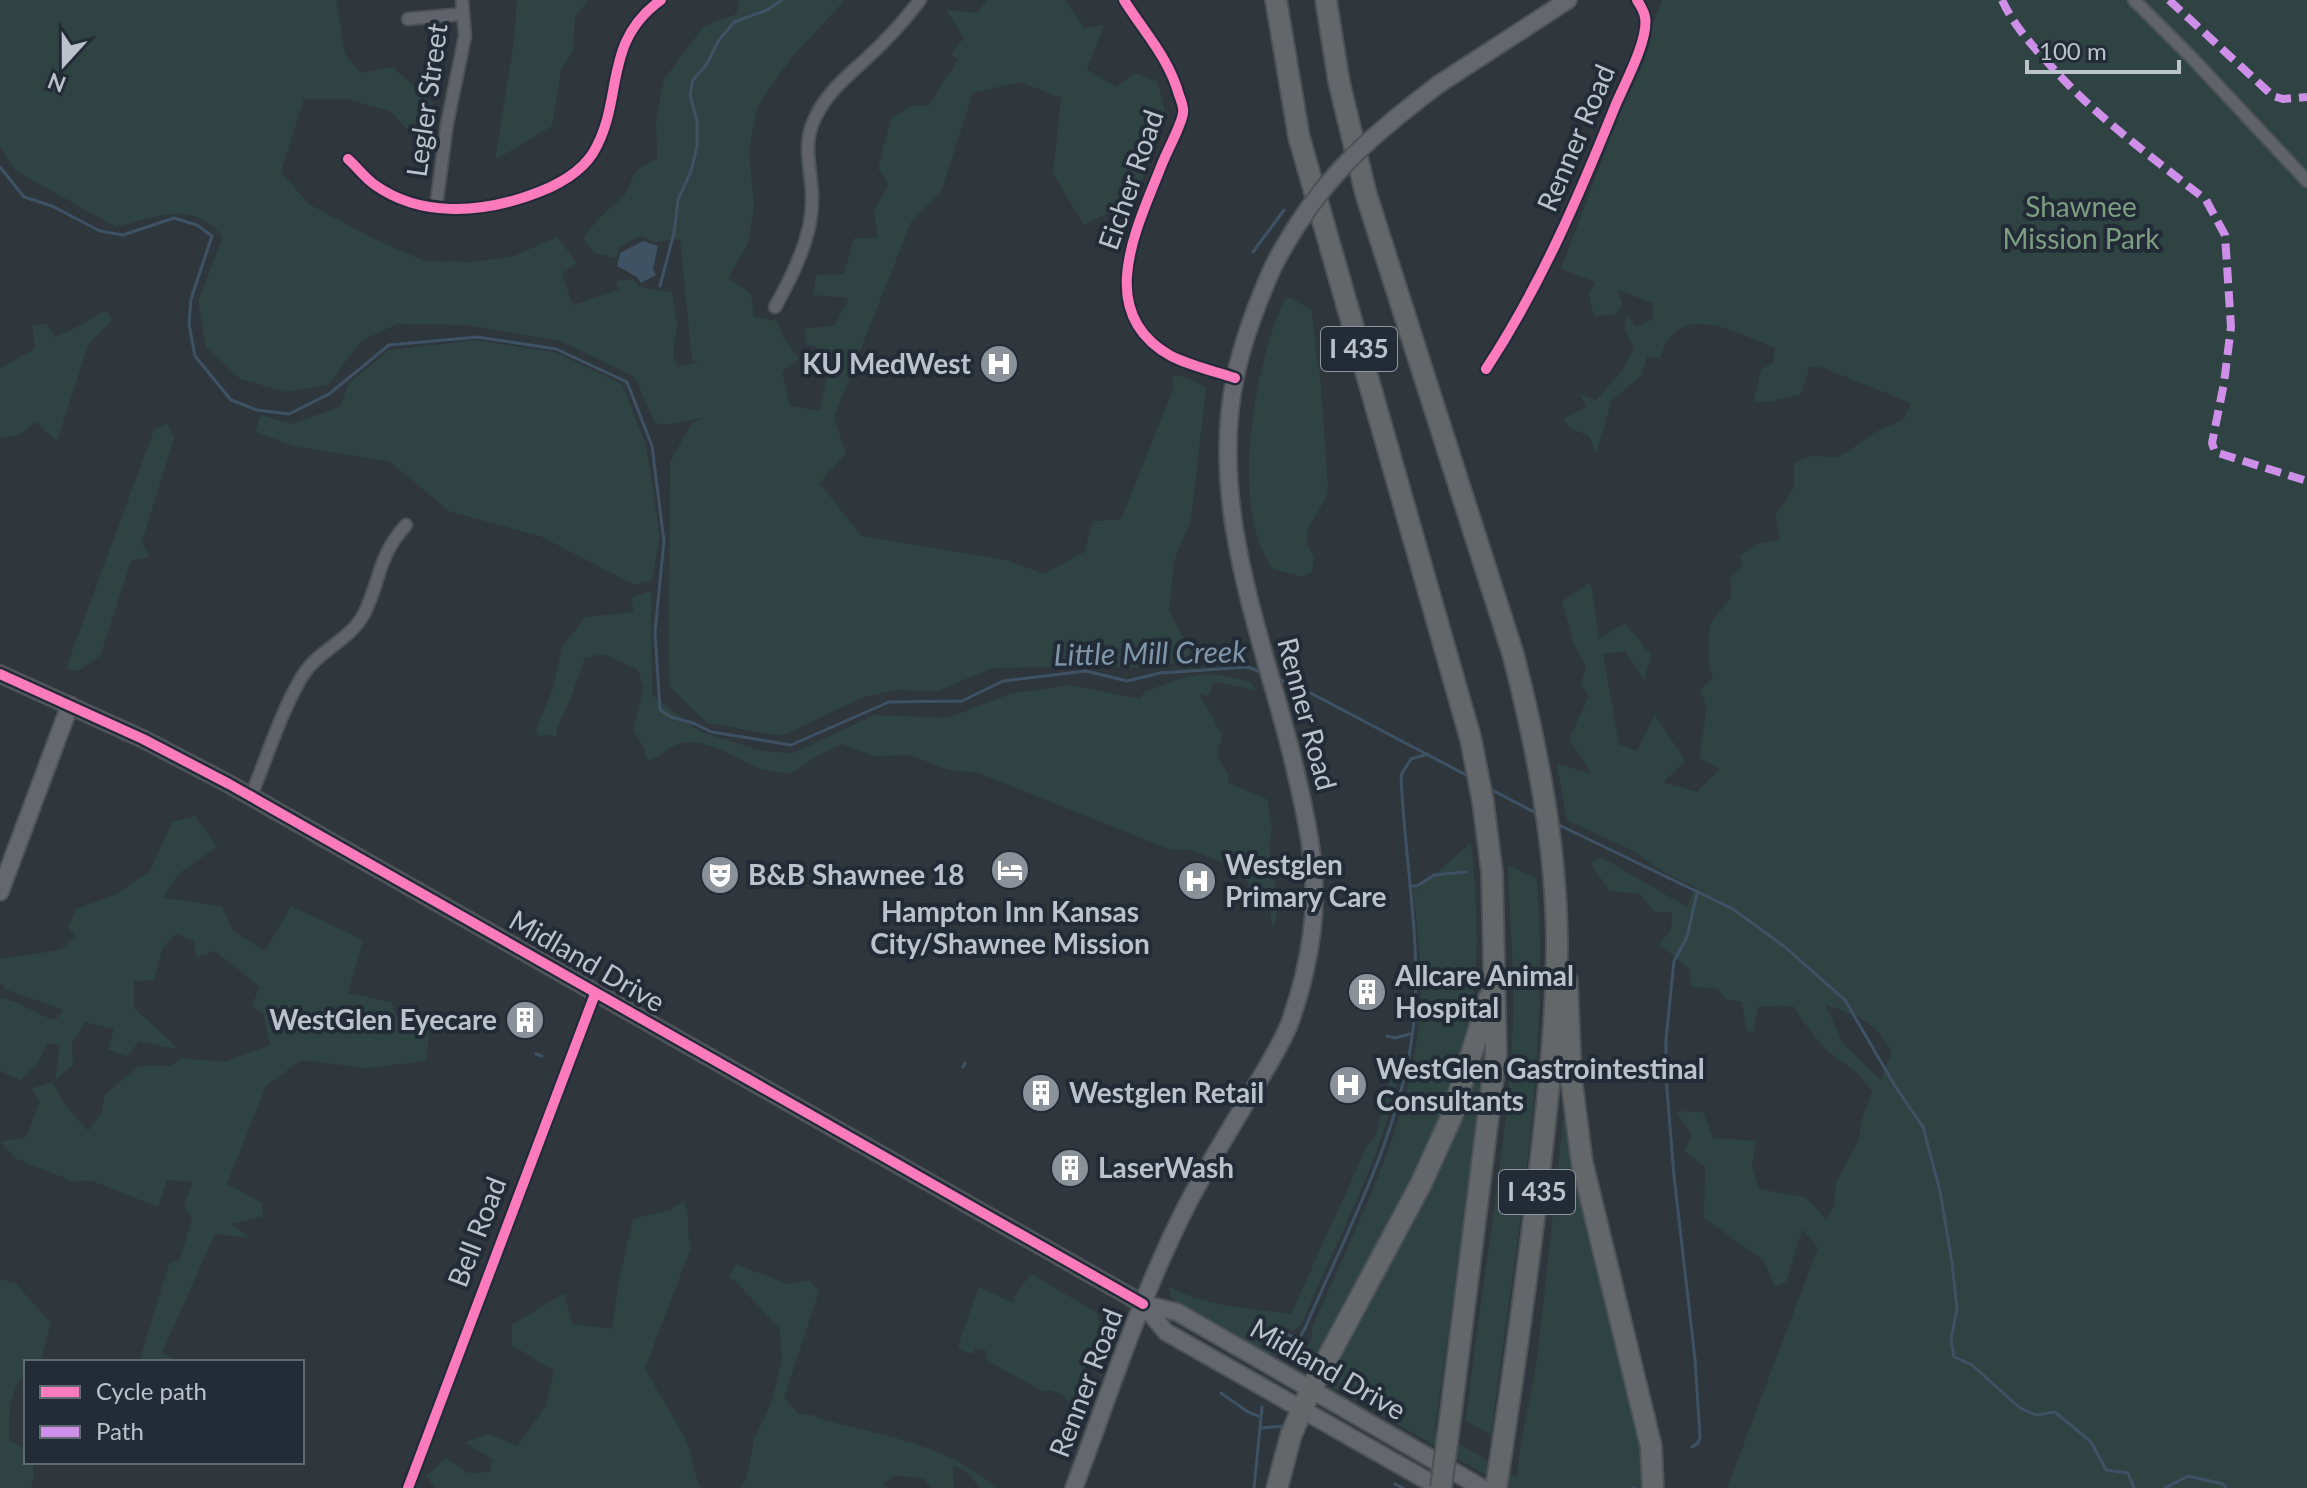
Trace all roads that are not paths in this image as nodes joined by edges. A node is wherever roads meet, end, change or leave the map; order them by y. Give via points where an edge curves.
1 (462, 0) edge
2 (661, 0) edge
3 (920, 0) edge
4 (1124, 0) edge
5 (1276, 0) edge
6 (1326, 0) edge
7 (1568, 0) edge
8 (1637, 0) edge
9 (2134, 0) edge
10 (463, 14) junction
11 (408, 19) dead end
12 (348, 159) dead end
13 (2307, 181) edge
14 (436, 207) junction
15 (775, 307) dead end
16 (1486, 369) dead end
17 (1235, 378) junction
18 (406, 525) dead end
19 (0, 674) edge
20 (70, 705) junction
21 (251, 796) junction
22 (0, 892) edge
23 (1557, 941) junction
24 (1495, 977) junction
25 (595, 994) junction
26 (1143, 1304) junction
27 (1311, 1389) junction
28 (1301, 1410) junction
29 (408, 1488) edge
30 (1074, 1488) edge
31 (1277, 1488) edge
32 (1441, 1488) edge
33 (1482, 1488) edge
34 (1496, 1488) edge
35 (1653, 1488) edge

1 - 10 street, Legler Street
2 - 14 street via 634,26 621,49 606,122 592,154 572,176 489,208
3 - 15 street via 834,88 817,114 807,143 811,218 795,269
4 - 17 street, Eicher Road via 1175,77 1184,112 1135,233 1126,263 1127,295 1138,324 1165,352
5 - 24 highway, I 435 via 1299,137 1458,694 1483,802 1492,872
6 - 23 highway, I 435 via 1366,194 1531,723
7 - 17 main road, Renner Road, bridge via 1439,84 1350,156 1305,213 1273,267
8 - 16 street, Renner Road via 1645,16 1638,52 1568,220
9 - 13 street
10 - 11 street
10 - 14 street, Legler Street via 465,36
12 - 14 street via 376,185
17 - 26 main road, Renner Road via 1228,454 1234,531 1310,836 1312,932 1288,1028 1195,1188
18 - 21 street via 383,556 365,612 351,634 306,671
19 - 20 main road, Midland Drive
20 - 21 main road, Midland Drive
20 - 22 main road
21 - 25 main road, Midland Drive
23 - 34 highway, I 435 via 1547,1110
23 - 35 highway via 1567,971 1571,1077 1582,1162 1651,1446
24 - 27 highway via 1437,1150
24 - 32 highway, I 435, bridge via 1496,1054
25 - 26 main road, Midland Drive
25 - 29 street, Bell Road
26 - 27 main road, Midland Drive via 1177,1312
26 - 28 main road, Midland Drive via 1166,1332
26 - 30 main road, Renner Road
27 - 28 highway
27 - 33 main road, Midland Drive
28 - 31 highway
28 - 32 main road, Midland Drive

